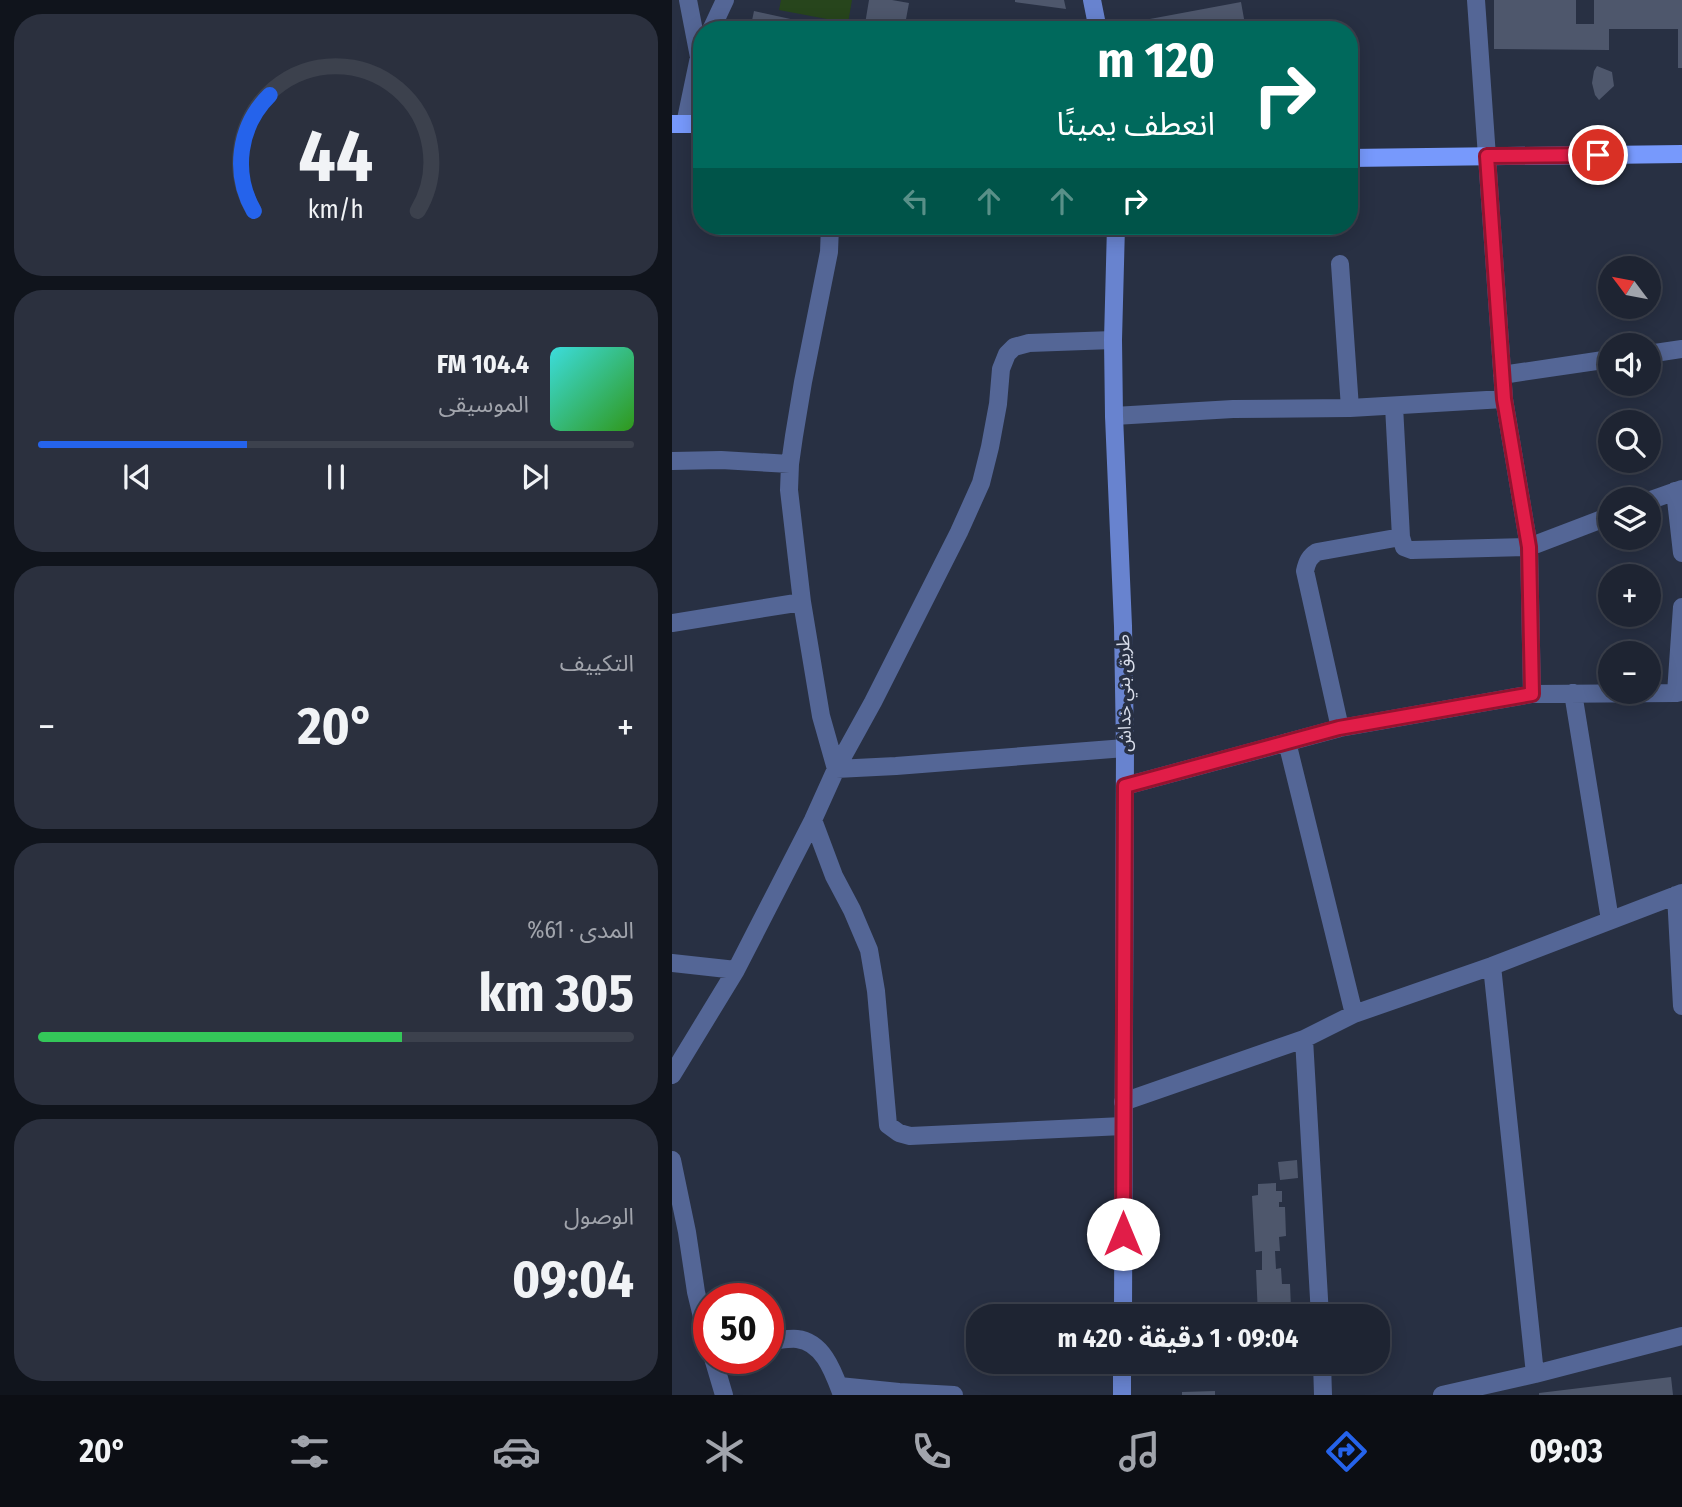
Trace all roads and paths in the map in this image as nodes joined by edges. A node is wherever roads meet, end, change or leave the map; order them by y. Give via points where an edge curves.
1 (688, 0) edge
2 (725, 0) edge
3 (1092, 0) edge
4 (1476, 0) edge
5 (715, 21) edge
6 (1096, 21) edge
7 (693, 22) edge
8 (693, 89) edge
9 (686, 124) edge
10 (1682, 154) edge
11 (1487, 156) junction
12 (1358, 158) edge
13 (830, 235) edge
14 (1113, 235) edge
15 (1340, 264) dead end
16 (1113, 340) junction
17 (1682, 349) edge
18 (1661, 352) edge
19 (1598, 361) edge
20 (1502, 375) junction
21 (1504, 399) junction
22 (1394, 406) junction
23 (1350, 408) junction
24 (1114, 416) junction
25 (672, 461) edge
26 (790, 464) junction
27 (1678, 490) edge
28 (1661, 496) edge
29 (1598, 521) edge
30 (1401, 537) junction
31 (1529, 547) junction
32 (1682, 553) edge
33 (802, 602) junction
34 (1682, 607) edge
35 (672, 622) edge
36 (1679, 692) edge
37 (1573, 693) junction
38 (1532, 694) junction
39 (1339, 728) junction
40 (1287, 742) junction
41 (1125, 748) junction
42 (836, 769) junction
43 (1125, 786) junction
44 (813, 820) junction
45 (1679, 894) edge
46 (1610, 920) junction
47 (672, 963) edge
48 (1492, 965) junction
49 (736, 970) junction
50 (1682, 1006) edge
51 (1354, 1014) junction
52 (1304, 1039) junction
53 (672, 1075) edge
54 (1123, 1102) junction
55 (1123, 1126) junction
56 (672, 1160) edge
57 (695, 1283) edge
58 (1122, 1304) edge
59 (1319, 1304) edge
60 (1682, 1336) edge
61 (784, 1340) edge
62 (718, 1374) edge
63 (1122, 1374) edge
64 (1322, 1374) edge
65 (1535, 1374) junction
66 (841, 1390) edge
67 (724, 1395) edge
68 (954, 1395) edge
69 (1122, 1395) edge
70 (1323, 1395) edge
71 (1442, 1395) edge

1 - 7 street
2 - 5 street
3 - 6 main road
4 - 11 street
8 - 9 street
10 - 11 main road
11 - 12 main road
11 - 20 street
13 - 26 street
14 - 16 main road, طريق بني خداش
15 - 23 street
16 - 24 main road, طريق بني خداش
16 - 42 street via 1028,343 1007,354 981,483
17 - 18 street
19 - 20 street
20 - 21 street
21 - 22 street
21 - 31 street
22 - 23 street
22 - 30 street
23 - 24 street
24 - 41 main road, طريق بني خداش
25 - 26 street
26 - 33 street
27 - 28 street
27 - 32 street
29 - 31 street
30 - 31 street via 1404,547 1412,550
30 - 39 street via 1317,552 1307,562 1305,571
31 - 38 street
33 - 35 street
33 - 42 street via 821,716
34 - 36 street
36 - 37 street
37 - 38 street
37 - 46 street
38 - 39 street
39 - 40 street
40 - 43 street
40 - 51 street
41 - 42 street
41 - 43 main road, طريق بني خداش
42 - 44 street
43 - 54 main road, طريق بني خداش
44 - 49 street
44 - 55 street via 869,950 888,1125 910,1136
45 - 46 street
45 - 50 street
46 - 48 street
47 - 49 street
48 - 51 street
48 - 65 street
49 - 53 street
51 - 52 street
52 - 54 street
52 - 59 street
54 - 55 main road, طريق بني خداش
55 - 58 main road, طريق بني خداش
56 - 57 street
60 - 65 street
61 - 66 street via 810,1343 823,1353
62 - 67 street
63 - 69 main road
64 - 70 street
65 - 71 street
66 - 68 street

